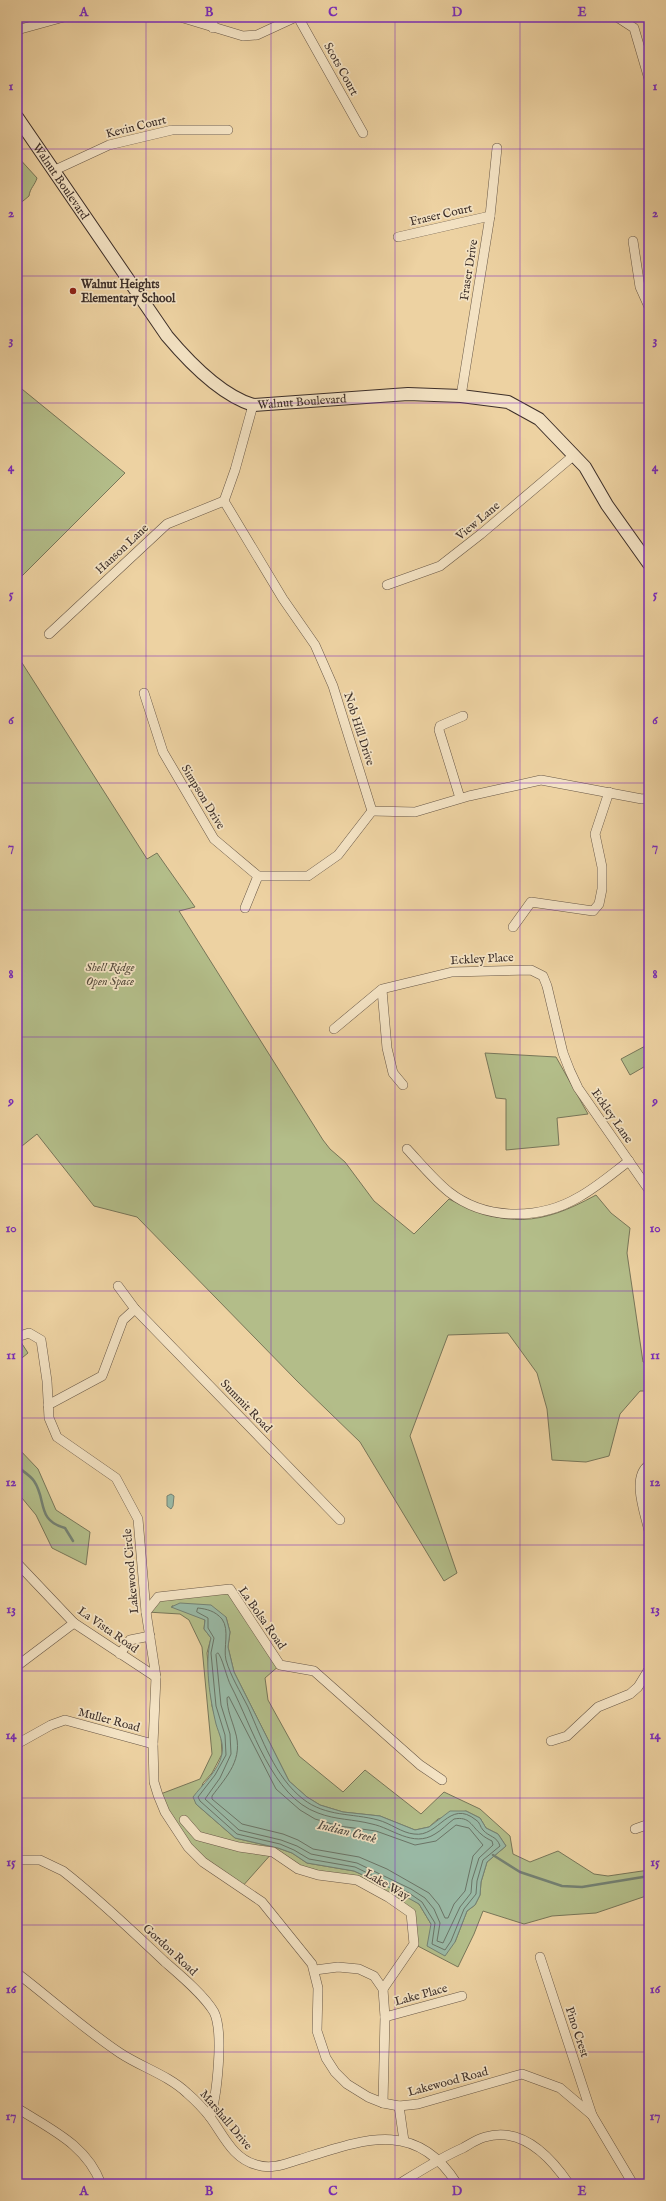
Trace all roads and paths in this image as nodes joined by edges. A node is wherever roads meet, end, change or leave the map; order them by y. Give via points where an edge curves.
1 (64, 17) edge
2 (180, 17) edge
3 (212, 17) edge
4 (297, 17) edge
5 (617, 17) edge
6 (213, 28) junction
7 (17, 30) edge
8 (649, 79) edge
9 (17, 117) edge
10 (228, 130) dead end
11 (363, 133) dead end
12 (497, 148) dead end
13 (55, 170) junction
14 (490, 216) junction
15 (398, 237) dead end
16 (633, 241) dead end
17 (649, 308) edge
18 (461, 396) junction
19 (253, 405) junction
20 (573, 456) junction
21 (224, 501) junction
22 (649, 564) edge
23 (386, 585) dead end
24 (49, 634) dead end
25 (144, 693) dead end
26 (463, 716) dead end
27 (609, 792) junction
28 (460, 798) junction
29 (649, 798) edge
30 (372, 811) junction
31 (258, 876) junction
32 (244, 908) dead end
33 (513, 927) dead end
34 (382, 990) junction
35 (334, 1029) dead end
36 (563, 1053) joint
37 (403, 1085) dead end
38 (407, 1149) dead end
39 (629, 1161) junction
40 (649, 1190) edge
41 (118, 1286) dead end
42 (134, 1309) junction
43 (17, 1337) edge
44 (48, 1405) junction
45 (649, 1464) edge
46 (340, 1520) dead end
47 (649, 1531) edge
48 (17, 1563) edge
49 (649, 1574) edge
50 (649, 1602) edge
51 (146, 1612) junction
52 (74, 1623) junction
53 (150, 1636) junction
54 (120, 1654) junction
55 (17, 1666) edge
56 (649, 1669) edge
57 (156, 1677) junction
58 (551, 1741) dead end
59 (17, 1744) edge
60 (153, 1744) junction
61 (442, 1780) dead end
62 (184, 1820) dead end
63 (649, 1824) edge
64 (635, 1829) dead end
65 (17, 1860) edge
66 (540, 1957) dead end
67 (314, 1970) junction
68 (17, 1973) edge
69 (383, 1989) junction
70 (462, 1996) dead end
71 (385, 2017) junction
72 (383, 2103) junction
73 (399, 2106) junction
74 (17, 2108) edge
75 (592, 2114) junction
76 (210, 2117) junction
77 (404, 2141) junction
78 (437, 2159) junction
79 (101, 2184) edge
80 (399, 2184) edge
81 (457, 2184) edge
82 (569, 2184) edge
83 (633, 2184) edge

1 - 7 street
2 - 6 street
3 - 6 street
4 - 6 street via 257,35 243,36
4 - 11 street, Scots Court
5 - 8 street via 634,28
9 - 13 street, Walnut Boulevard
10 - 13 street, Kevin Court via 172,130 109,145
12 - 14 street, Fraser Drive
13 - 19 street, Walnut Boulevard via 167,336 179,350 229,394
14 - 15 street, Fraser Court
14 - 18 street, Fraser Drive
16 - 17 street via 640,287
18 - 19 street, Walnut Boulevard via 408,394
18 - 20 street, Walnut Boulevard via 508,402 539,419
19 - 21 street
20 - 22 street, Walnut Boulevard via 585,467 607,505
20 - 23 street, View Lane via 482,534 440,566
21 - 24 street, Hanson Lane via 167,524
21 - 30 street, Nob Hill Drive via 283,599 315,645 333,686
25 - 31 street, Simpson Drive via 163,752 214,839
26 - 28 street via 440,726 439,730
27 - 28 street via 541,780
27 - 29 street via 642,799
27 - 33 street via 595,834 602,866 599,904 594,911 531,902
28 - 30 street via 415,812
30 - 31 street via 338,855 308,876
31 - 32 street
34 - 35 street, Eckley Place
34 - 36 street, Eckley Place via 452,972 518,969 538,972 543,976 547,986
34 - 37 street via 387,1048 393,1073
36 - 39 street, Eckley Lane via 578,1088
38 - 39 street via 450,1193 473,1206 513,1214 547,1211 579,1197
39 - 40 street, Eckley Lane
41 - 42 street, Summit Road
42 - 44 street via 123,1320 102,1376
42 - 46 street, Summit Road
43 - 44 street, Lakewood Circle via 29,1333 41,1340
44 - 51 street, Lakewood Circle via 49,1418 57,1437 116,1478 138,1519
45 - 47 street via 641,1474 640,1482
48 - 52 street, La Vista Road
49 - 50 street
51 - 53 street, Lakewood Circle
51 - 61 street, La Bolsa Road via 158,1598 230,1590 280,1665 314,1671 420,1764
52 - 54 street, La Vista Road
52 - 55 street
53 - 54 street via 130,1640
53 - 57 street, Lakewood Circle
54 - 57 street, La Vista Road
56 - 58 street via 638,1687 630,1694 598,1707 566,1736
57 - 60 street, Lakewood Circle
59 - 60 street, Muller Road via 65,1720
60 - 67 street, Lakewood Road via 154,1782 158,1795 165,1812 188,1847 203,1862 262,1902 302,1950
62 - 69 street, Lake Way via 198,1836 239,1847 273,1852 298,1869 318,1875 357,1880 411,1913 414,1944
63 - 64 street
65 - 76 street, Gordon Road via 40,1860 63,1871 181,1976 213,2011 218,2028 219,2051 214,2106
66 - 75 street, Pino Crest
67 - 69 street via 338,1967 359,1969 374,1976
67 - 72 street, Lakewood Road via 318,1988 317,2031 326,2058 347,2084
68 - 76 street, Marshall Drive via 118,2051 186,2091
69 - 71 street
70 - 71 street, Lake Place
71 - 72 street
72 - 73 street, Lakewood Road
73 - 75 street, Lakewood Road via 418,2104 522,2074 560,2088
73 - 77 street
74 - 79 street via 76,2146 92,2163
75 - 83 street, Lakewood Road
76 - 77 street, Marshall Drive via 235,2153 245,2161 258,2166 276,2166 360,2141
77 - 78 street, Marshall Drive via 420,2147
78 - 80 street
78 - 81 street, Marshall Drive
78 - 82 street via 485,2137 510,2136 523,2139 543,2152

